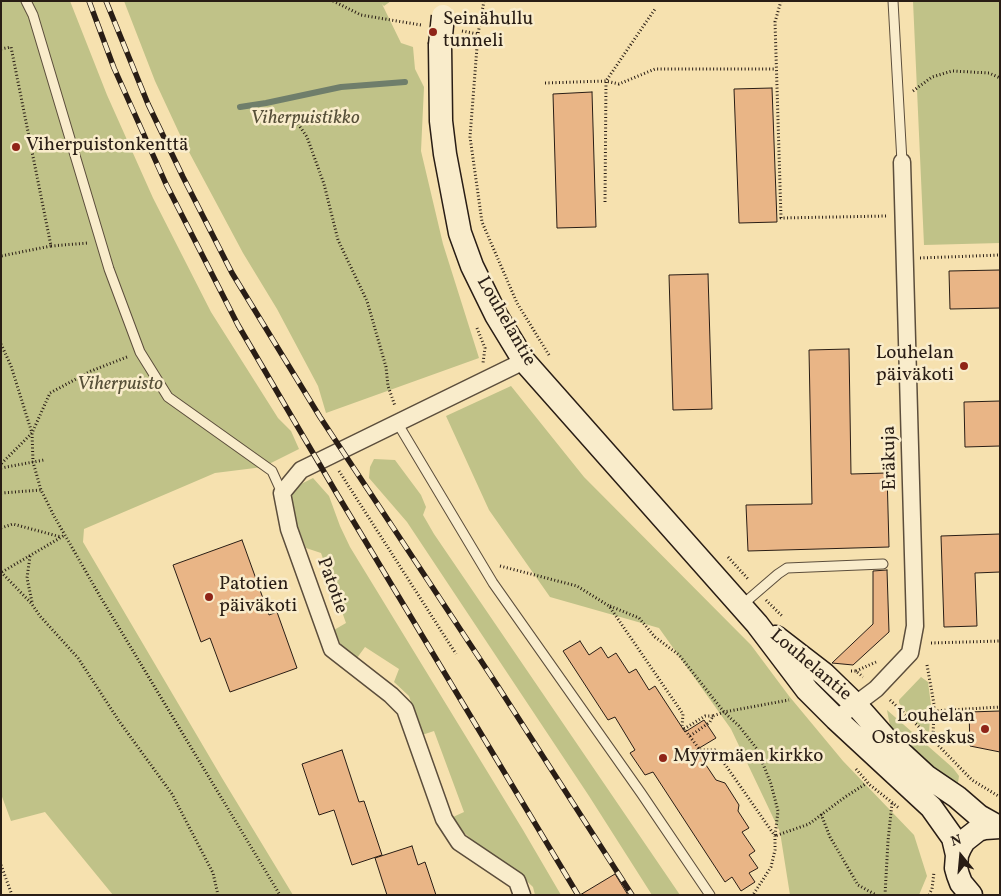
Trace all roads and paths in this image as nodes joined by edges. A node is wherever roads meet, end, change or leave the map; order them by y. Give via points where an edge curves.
1 (26, 1) edge
2 (333, 1) edge
3 (484, 1) edge
4 (781, 1) edge
5 (893, 1) edge
6 (655, 9) dead end
7 (438, 14) edge
8 (460, 31) dead end
9 (478, 34) junction
10 (1, 49) edge
11 (776, 69) junction
12 (1000, 78) edge
13 (606, 81) junction
14 (545, 83) dead end
15 (913, 91) dead end
16 (296, 120) dead end
17 (902, 162) joint
18 (605, 202) dead end
19 (888, 224) dead end
20 (100, 242) junction
21 (51, 246) junction
22 (1000, 255) edge
23 (1, 256) edge
24 (919, 258) dead end
25 (1, 344) edge
26 (140, 352) junction
27 (552, 360) dead end
28 (524, 361) junction
29 (396, 407) dead end
30 (398, 424) junction
31 (32, 433) junction
32 (330, 456) junction
33 (44, 460) dead end
34 (33, 462) junction
35 (1, 466) edge
36 (41, 490) junction
37 (1, 493) edge
38 (282, 493) junction
39 (1, 528) edge
40 (65, 535) junction
41 (61, 537) junction
42 (30, 555) junction
43 (727, 555) dead end
44 (883, 564) dead end
45 (1, 572) edge
46 (486, 572) junction
47 (758, 591) junction
48 (32, 604) junction
49 (609, 606) junction
50 (741, 606) junction
51 (785, 620) dead end
52 (757, 624) junction
53 (1000, 641) edge
54 (931, 643) dead end
55 (456, 654) dead end
56 (881, 660) dead end
57 (927, 665) dead end
58 (844, 670) dead end
59 (856, 671) junction
60 (876, 689) junction
61 (790, 699) dead end
62 (856, 705) junction
63 (1000, 707) edge
64 (934, 711) junction
65 (724, 712) junction
66 (713, 716) junction
67 (836, 719) junction
68 (684, 729) junction
69 (690, 736) junction
70 (934, 740) junction
71 (868, 783) dead end
72 (1000, 797) edge
73 (892, 803) dead end
74 (821, 814) junction
75 (999, 827) edge
76 (775, 836) junction
77 (957, 855) junction
78 (2, 867) edge
79 (935, 870) dead end
80 (12, 895) edge
81 (218, 895) edge
82 (280, 895) edge
83 (522, 895) edge
84 (710, 895) edge
85 (753, 895) edge
86 (876, 895) edge
87 (885, 895) edge
88 (929, 895) edge
89 (971, 895) edge

1 - 20 lane
2 - 7 path via 361,15
3 - 9 path
4 - 11 path via 775,22
5 - 17 lane
6 - 13 path
7 - 28 main road, Louhelantie, bridge via 441,121 460,233 496,315
8 - 9 path
9 - 27 path via 470,137 482,222 518,303
10 - 21 path via 11,47
11 - 13 path via 655,69 619,84
11 - 19 path via 781,218 887,216
12 - 15 path via 989,73 952,71 932,78
13 - 14 path
13 - 18 path
16 - 29 path via 307,137 324,184 338,240 367,301
17 - 60 street, Eräkuja via 915,626 910,653
20 - 21 path
20 - 26 lane
21 - 23 path
22 - 24 path
25 - 31 path
26 - 31 path via 91,371 50,393
26 - 38 lane via 168,397 272,471
28 - 30 street
28 - 50 main road, Louhelantie
30 - 32 street
30 - 46 lane
31 - 34 path
31 - 35 path
32 - 38 street via 302,470
32 - 55 path
33 - 34 path
34 - 35 path
34 - 36 path
36 - 37 path
36 - 40 path
38 - 83 street, Patotie via 289,529 332,649 405,709 444,819 458,842 517,882
39 - 41 path via 13,524
40 - 41 path
40 - 82 path
41 - 42 path
42 - 45 path
42 - 48 path via 27,578
43 - 47 path
44 - 47 lane via 787,568
45 - 48 path
46 - 49 path via 500,566 578,586
46 - 84 lane
47 - 50 lane
47 - 51 path
48 - 81 path via 78,658 119,722 172,794 213,873
49 - 65 path via 639,618 655,637 679,655
49 - 68 path via 683,714
50 - 52 main road, Louhelantie
52 - 62 main road, Louhelantie via 824,674
52 - 67 main road, Louhelantie via 807,690
53 - 54 path
56 - 59 path
57 - 64 path
58 - 59 path
59 - 60 path
60 - 62 street, Eräkuja
60 - 70 path
61 - 65 path
62 - 67 street, Eräkuja
62 - 75 main road, Louhelantie via 926,776
63 - 64 path
64 - 70 path
65 - 66 path
65 - 76 path via 757,749 772,784 778,811
66 - 68 path via 705,716
66 - 69 path via 710,722
67 - 77 main road, Louhelantie via 935,810 953,838
68 - 69 path
69 - 76 path via 700,750 715,750
70 - 72 path via 972,780
71 - 74 path
73 - 87 path
74 - 76 path via 809,824
74 - 86 path via 830,837 858,885
75 - 77 main road via 984,828 972,834
76 - 85 path via 771,867
77 - 89 main road, Louhelantie via 958,876
78 - 80 path
79 - 88 path

